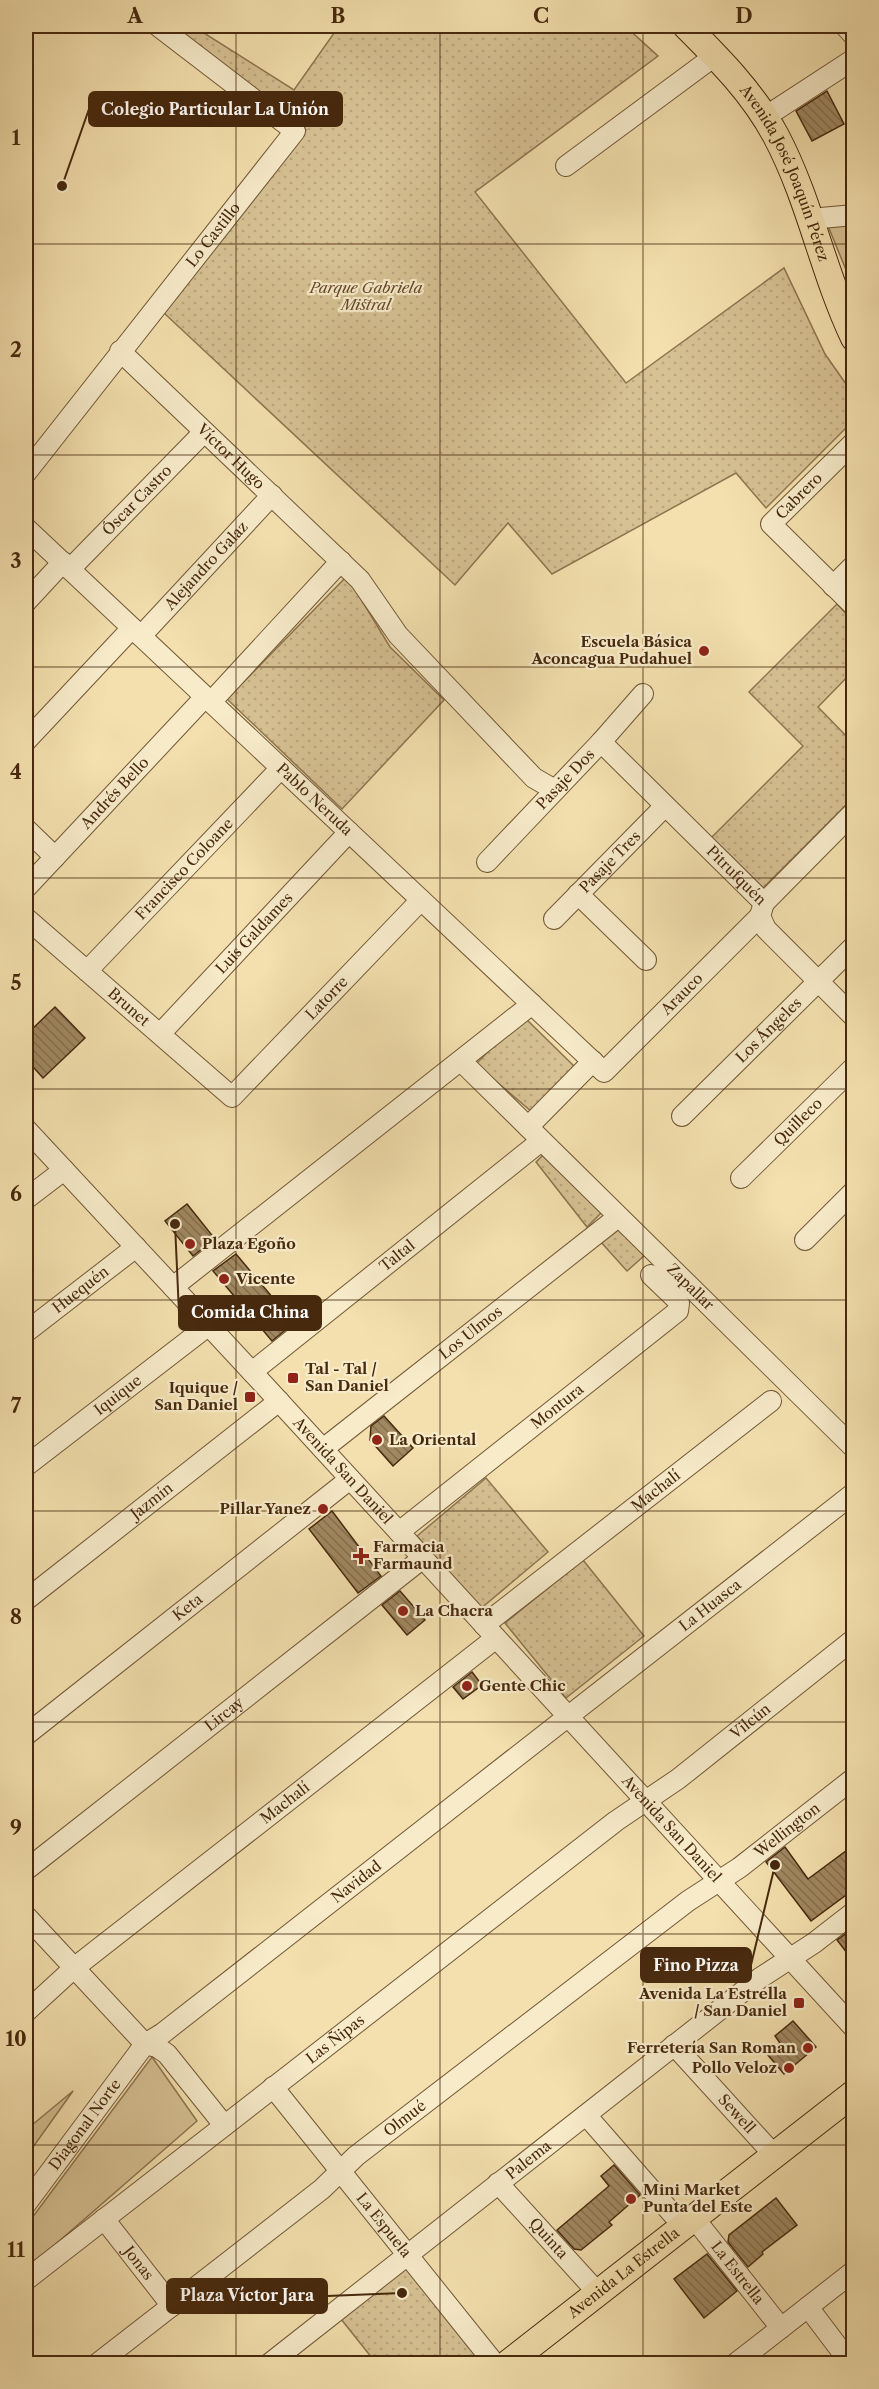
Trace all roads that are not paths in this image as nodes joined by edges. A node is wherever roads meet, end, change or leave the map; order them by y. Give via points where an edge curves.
1 (158, 26) edge
2 (686, 26) edge
3 (845, 26) edge
4 (854, 36) edge
5 (716, 55) junction
6 (854, 59) edge
7 (765, 117) junction
8 (566, 166) dead end
9 (854, 215) edge
10 (810, 219) junction
11 (854, 338) edge
12 (120, 351) junction
13 (204, 432) junction
14 (854, 442) edge
15 (26, 473) edge
16 (272, 495) junction
17 (26, 528) edge
18 (341, 561) junction
19 (854, 565) edge
20 (66, 566) junction
21 (833, 586) junction
22 (26, 602) edge
23 (854, 606) edge
24 (136, 632) junction
25 (643, 694) dead end
26 (208, 699) junction
27 (26, 741) edge
28 (601, 742) junction
29 (281, 768) junction
30 (555, 790) junction
31 (665, 806) junction
32 (854, 812) edge
33 (26, 829) edge
34 (349, 832) junction
35 (55, 857) junction
36 (487, 862) dead end
37 (26, 888) edge
38 (578, 894) junction
39 (421, 900) junction
40 (762, 909) junction
41 (26, 918) edge
42 (554, 919) dead end
43 (854, 946) edge
44 (646, 960) dead end
45 (87, 971) junction
46 (818, 981) junction
47 (532, 1004) junction
48 (854, 1017) edge
49 (160, 1034) junction
50 (460, 1061) junction
51 (598, 1066) junction
52 (854, 1067) edge
53 (232, 1097) joint
54 (682, 1116) dead end
55 (26, 1129) edge
56 (534, 1134) junction
57 (64, 1170) junction
58 (741, 1178) dead end
59 (854, 1191) edge
60 (26, 1199) edge
61 (618, 1217) junction
62 (805, 1240) dead end
63 (136, 1247) junction
64 (651, 1275) dead end
65 (173, 1287) junction
66 (208, 1325) junction
67 (26, 1332) edge
68 (252, 1372) junction
69 (279, 1401) junction
70 (771, 1401) dead end
71 (323, 1449) junction
72 (854, 1449) edge
73 (26, 1466) edge
74 (350, 1479) junction
75 (854, 1493) edge
76 (399, 1532) junction
77 (423, 1558) junction
78 (26, 1600) edge
79 (490, 1632) junction
80 (854, 1640) edge
81 (567, 1715) junction
82 (26, 1736) edge
83 (854, 1778) edge
84 (646, 1802) junction
85 (26, 1870) edge
86 (719, 1881) junction
87 (854, 1912) edge
88 (26, 1916) edge
89 (789, 1959) junction
90 (74, 1968) junction
91 (26, 2012) edge
92 (854, 2028) edge
93 (145, 2044) junction
94 (674, 2045) junction
95 (273, 2087) junction
96 (854, 2093) edge
97 (586, 2115) junction
98 (224, 2125) junction
99 (774, 2155) junction
100 (340, 2172) junction
101 (498, 2183) junction
102 (26, 2204) edge
103 (104, 2219) junction
104 (689, 2222) junction
105 (407, 2255) junction
106 (854, 2271) edge
107 (26, 2280) edge
108 (598, 2293) junction
109 (172, 2306) junction
110 (808, 2307) junction
111 (781, 2328) junction
112 (98, 2364) edge
113 (269, 2364) edge
114 (495, 2364) edge
115 (507, 2364) edge
116 (735, 2364) edge
117 (851, 2364) edge

1 - 12 street, Lo Castillo via 295,131
2 - 5 main road, Avenida José Joaquín Pérez
3 - 4 street
5 - 7 main road, Avenida José Joaquín Pérez
5 - 8 street
6 - 7 street
7 - 10 main road, Avenida José Joaquín Pérez via 786,157
9 - 10 street
10 - 11 main road, Avenida José Joaquín Pérez
12 - 13 street, Víctor Hugo
12 - 15 street, Lo Castillo
13 - 16 street, Víctor Hugo
13 - 20 street, Óscar Castro
14 - 21 street, Cabrero via 771,524
16 - 18 street, Víctor Hugo
16 - 24 street, Alejandro Galaz
17 - 20 street, Pablo Neruda
18 - 26 street, Andrés Bello
18 - 30 street via 360,580 398,635 528,771
19 - 21 street
20 - 22 street, Óscar Castro
20 - 24 street, Pablo Neruda
21 - 23 street
24 - 26 street, Pablo Neruda
24 - 27 street, Alejandro Galaz
25 - 28 street, Pasaje Dos
26 - 29 street, Pablo Neruda
26 - 35 street, Andrés Bello
28 - 30 street, Pasaje Dos
28 - 31 street, Pitrufquén
29 - 34 street, Pablo Neruda
29 - 45 street, Francisco Coloane
30 - 36 street, Pasaje Dos
31 - 38 street, Pasaje Tres
31 - 40 street, Pitrufquén
32 - 40 street, Arauco
33 - 35 street
34 - 39 street, Pablo Neruda
34 - 49 street, Luis Galdames
35 - 37 street, Andrés Bello
38 - 42 street, Pasaje Tres
38 - 44 street
39 - 47 street, Pablo Neruda
39 - 53 street, Latorre
40 - 46 street, Pitrufquén via 766,929
40 - 51 street, Arauco
41 - 45 street, Brunet
43 - 46 street, Los Ángeles
45 - 49 street, Brunet
46 - 48 street, Pitrufquén
46 - 54 street, Los Ángeles
47 - 50 street
47 - 51 street, Pablo Neruda
49 - 53 street, Brunet
50 - 56 street, Zapallar
50 - 65 street
51 - 56 street
52 - 58 street, Quilleco
55 - 57 street, Avenida San Daniel
56 - 61 street, Zapallar
56 - 68 street, Taltal
57 - 60 street
57 - 63 street, Avenida San Daniel
59 - 62 street
61 - 71 street, Los Ulmos
61 - 72 street, Zapallar
63 - 65 street, Avenida San Daniel
63 - 67 street, Huequén
64 - 76 street, Montura via 677,1300 678,1311
65 - 66 street, Avenida San Daniel
66 - 68 street, Avenida San Daniel
66 - 73 street, Iquique
68 - 69 street, Avenida San Daniel
69 - 71 street, Avenida San Daniel
69 - 78 street, Jazmín
70 - 79 street, Machalí
71 - 74 street, Avenida San Daniel
74 - 76 street, Avenida San Daniel
74 - 82 street, Keta
75 - 81 street, La Huasca
76 - 77 street, Avenida San Daniel
77 - 79 street, Avenida San Daniel
77 - 85 street, Lircay
79 - 81 street, Avenida San Daniel
79 - 90 street, Machalí
80 - 84 street, Vilcún
81 - 84 street, Avenida San Daniel
81 - 93 street, Navidad
83 - 86 street, Wellington
84 - 86 street, Avenida San Daniel
84 - 95 street, Las Ñipas via 616,1821
86 - 89 street, Avenida San Daniel
86 - 100 street, Olmué via 678,1908
87 - 89 street, Palema
88 - 90 street
89 - 92 street, Avenida San Daniel
89 - 94 street, Palema
90 - 91 street, Machalí
90 - 93 street
93 - 98 street via 166,2054
93 - 102 street, Diagonal Norte
94 - 97 street, Palema
94 - 99 street, Sewell
95 - 98 street, Las Ñipas
95 - 100 street, La Espuela
96 - 99 main road, Avenida La Estrella
97 - 101 street, Palema
97 - 104 street, La Estrella
98 - 103 street, Las Ñipas
99 - 104 main road, Avenida La Estrella
100 - 105 street, La Espuela
100 - 109 street, Olmué
101 - 105 street, Palema
101 - 108 street, Quinta
103 - 107 street, Las Ñipas
103 - 109 street, Jonas
104 - 108 main road, Avenida La Estrella
104 - 111 street, La Estrella
105 - 113 street, Palema
105 - 114 street, La Espuela
106 - 110 street
108 - 115 main road, Avenida La Estrella
109 - 112 street, Olmué
110 - 111 street
110 - 117 street
111 - 116 street

